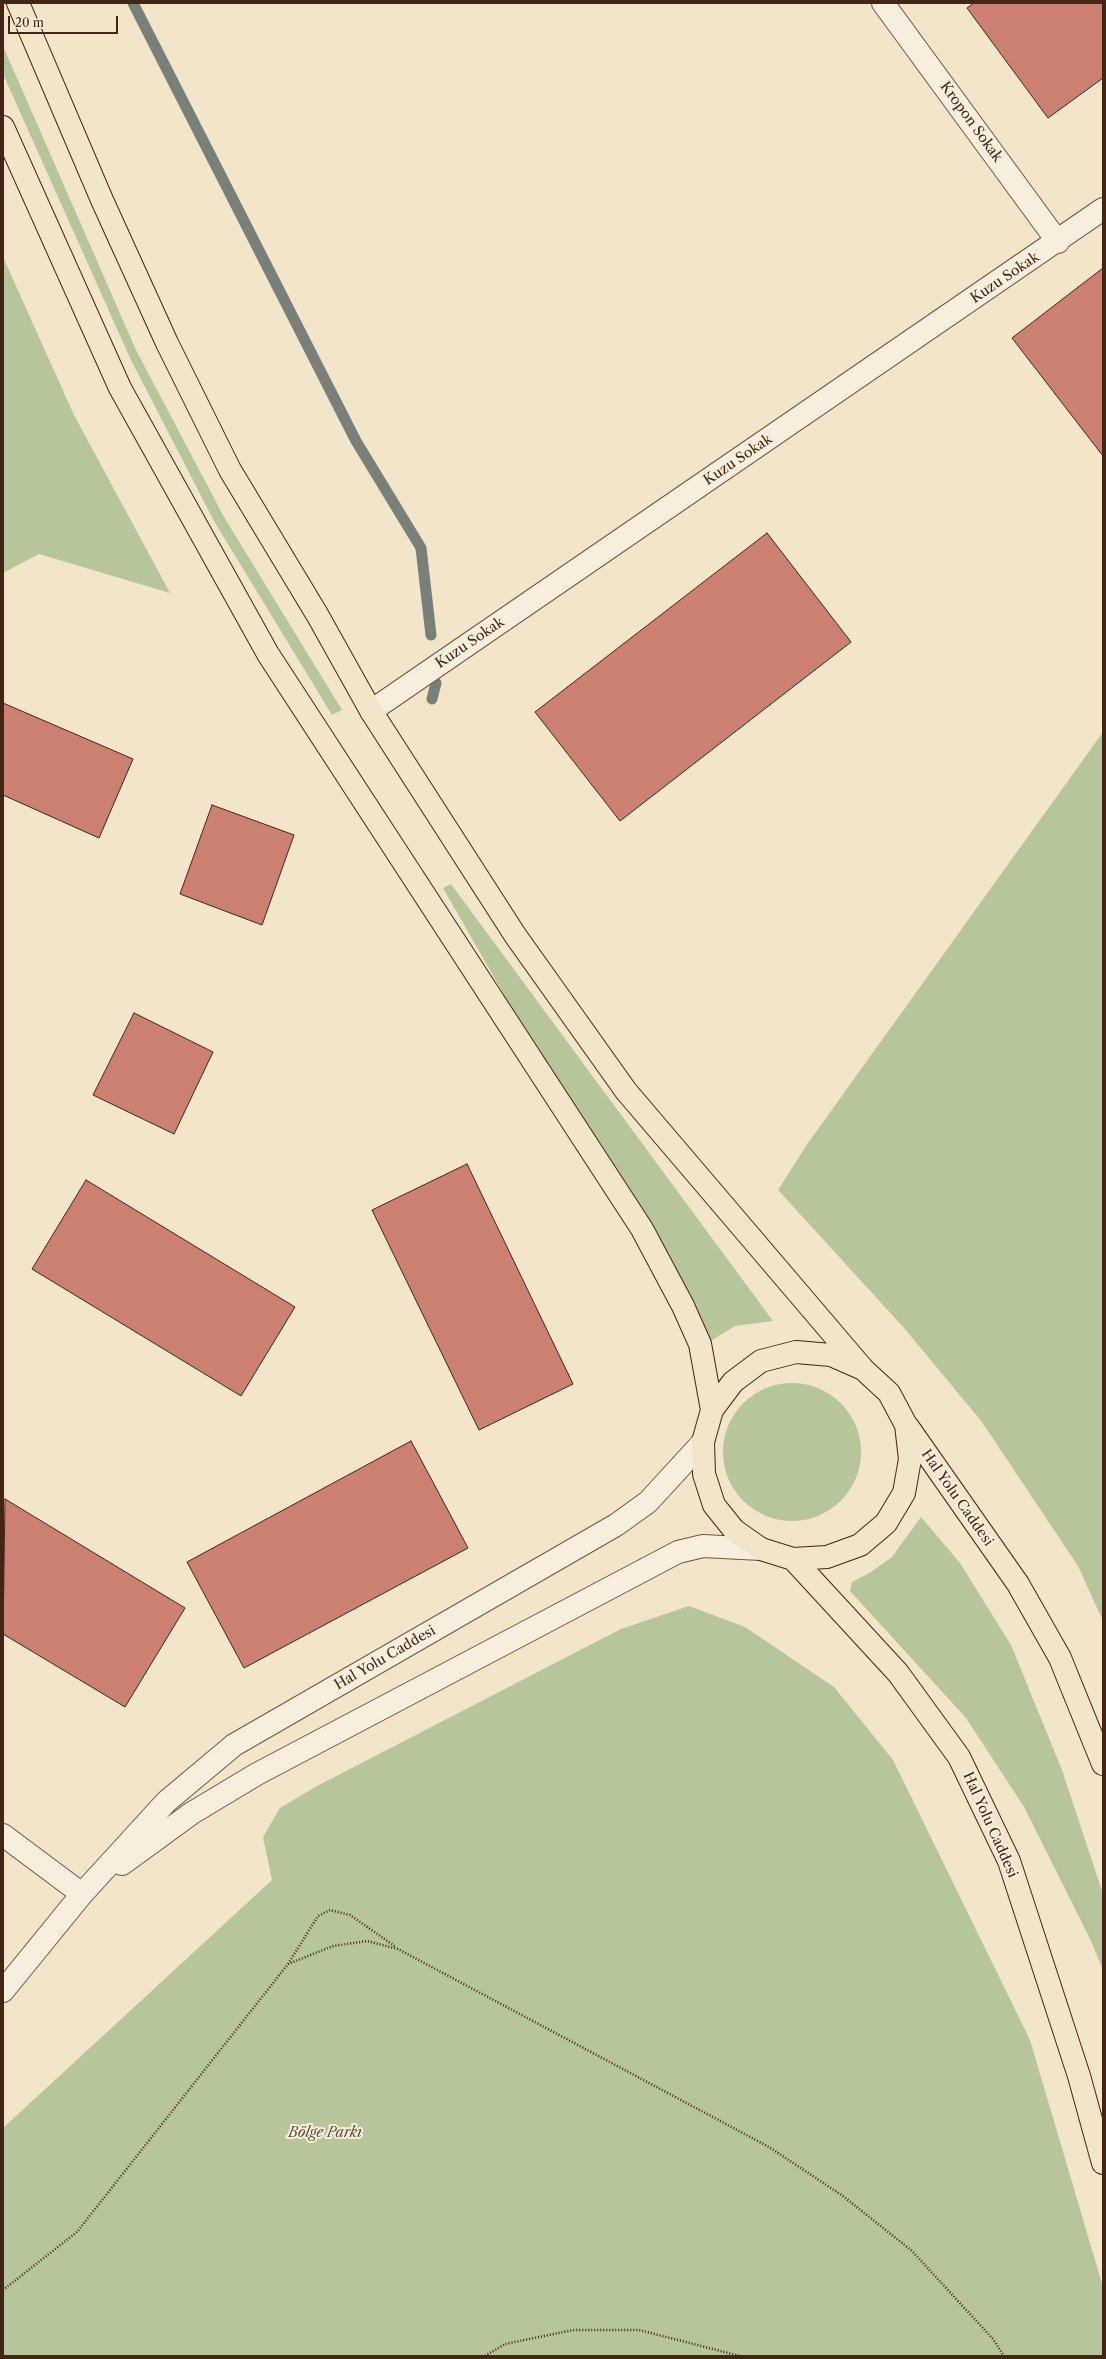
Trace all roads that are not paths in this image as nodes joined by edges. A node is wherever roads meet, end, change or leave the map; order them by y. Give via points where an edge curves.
1 (18, 3) edge
2 (883, 3) edge
3 (3, 127) edge
4 (1103, 209) edge
5 (1058, 242) junction
6 (372, 711) junction
7 (863, 1368) junction
8 (712, 1410) junction
9 (906, 1425) junction
10 (703, 1442) junction
11 (761, 1549) junction
12 (793, 1559) junction
13 (1103, 1764) edge
14 (3, 1835) edge
15 (82, 1894) junction
16 (3, 1991) edge
17 (1103, 2163) edge

1 - 6 main road via 105,207 167,343 220,449
2 - 5 street, Kropon Sokak
3 - 8 main road via 120,388 268,654 642,1229 700,1344
4 - 5 street, Kuzu Sokak
5 - 6 street, Kuzu Sokak
6 - 7 main road via 514,935 626,1091
7 - 8 main road via 831,1354 803,1352 761,1361 733,1382
7 - 9 main road via 889,1393
8 - 10 main road
9 - 12 main road via 910,1459 904,1493 886,1522 860,1545 827,1557
9 - 13 main road, Hal Yolu Caddesi via 1018,1584 1060,1658
10 - 11 main road via 704,1474 714,1505 734,1530
10 - 15 street, Hal Yolu Caddesi via 648,1502 616,1525 234,1745 166,1802
11 - 12 main road
11 - 15 street via 703,1546 678,1552 257,1774 192,1813
12 - 17 main road, Hal Yolu Caddesi via 898,1673 959,1757 1009,1861 1079,2076
14 - 15 street
15 - 16 street

